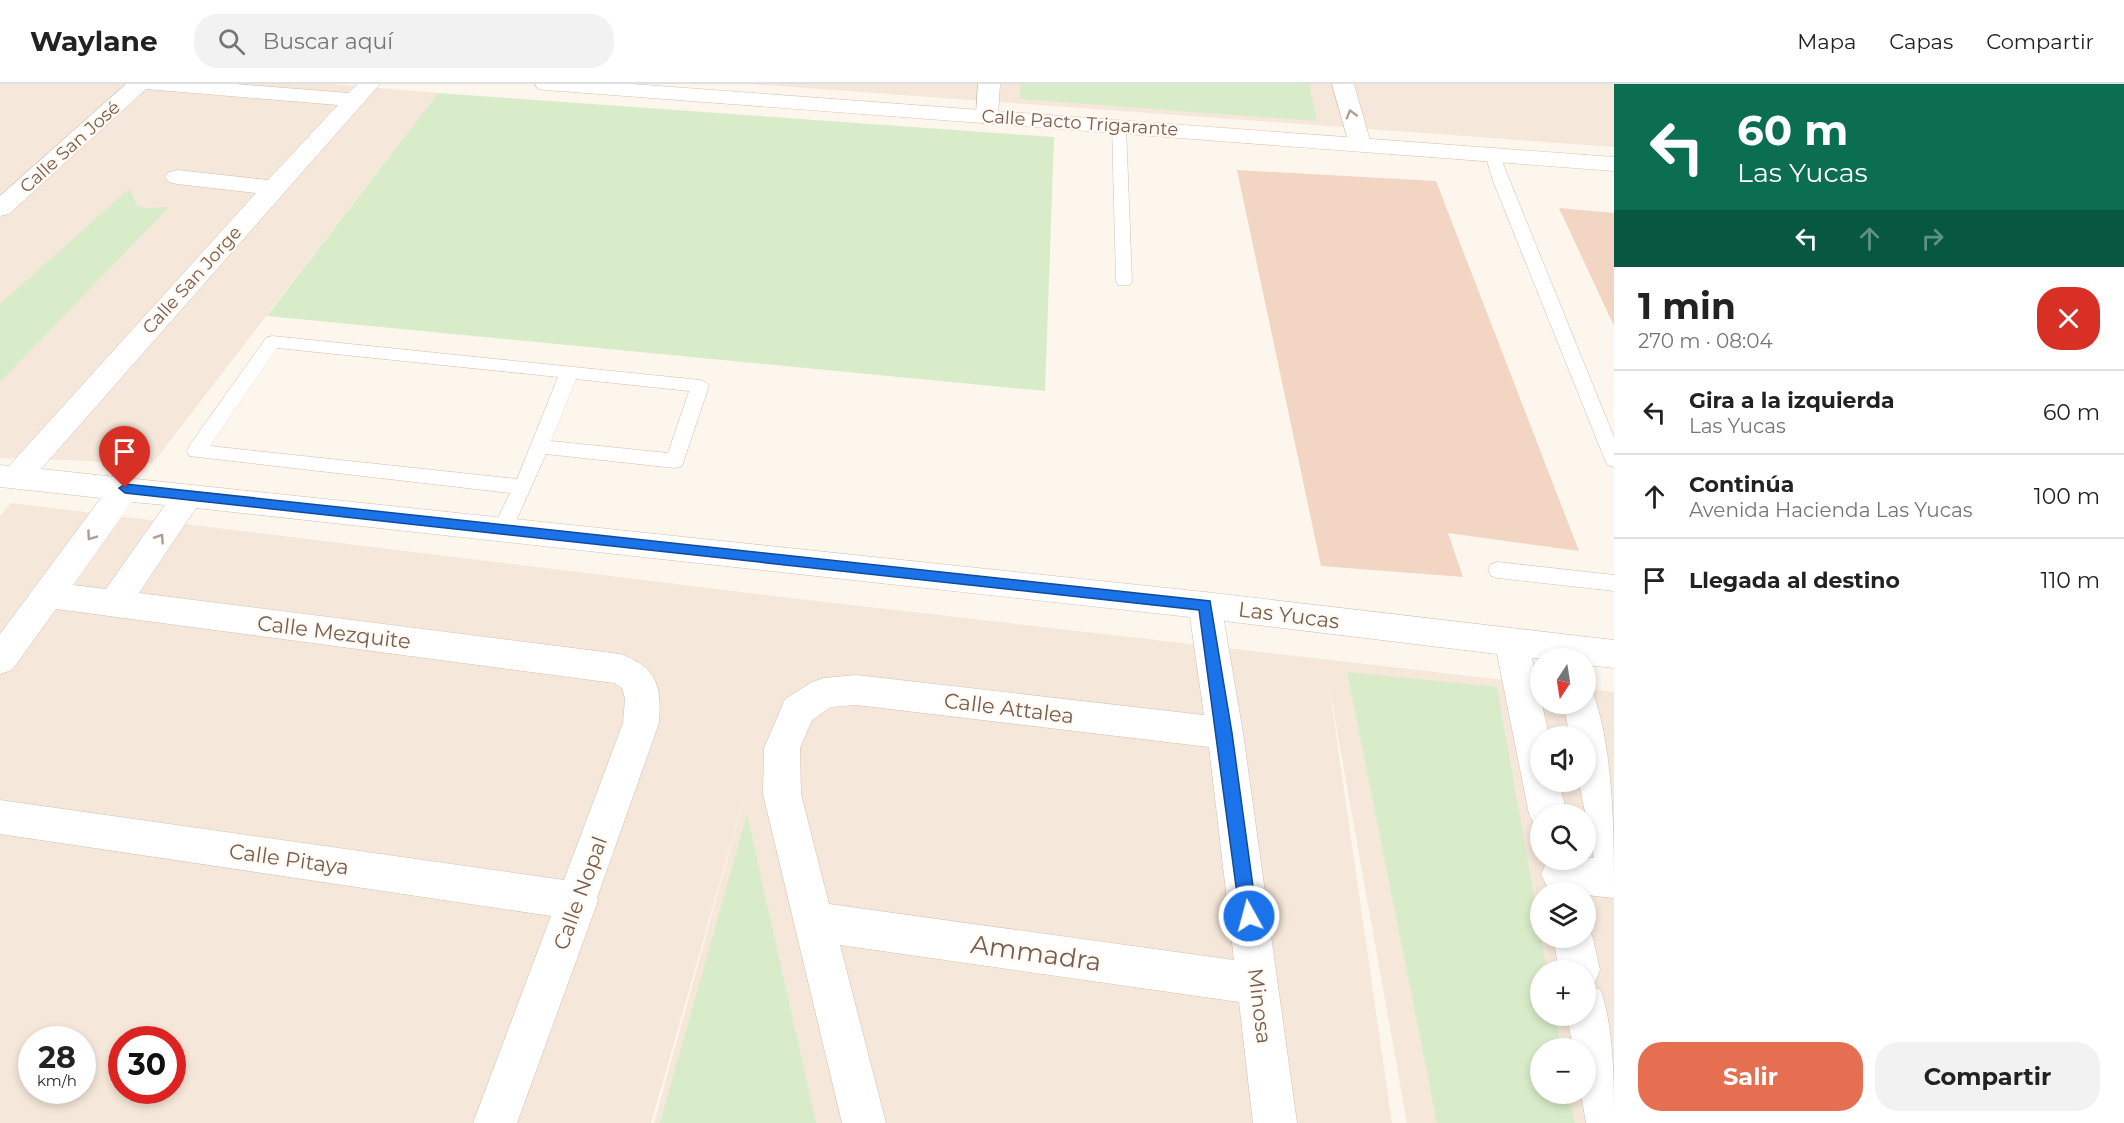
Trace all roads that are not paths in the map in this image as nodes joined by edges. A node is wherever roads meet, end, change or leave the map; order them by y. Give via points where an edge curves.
1 (139, 84) edge
2 (153, 84) edge
3 (546, 84) edge
4 (989, 84) edge
5 (1343, 84) edge
6 (362, 92) edge
7 (987, 116) junction
8 (1119, 126) junction
9 (1360, 144) junction
10 (1492, 154) junction
11 (1614, 164) edge
12 (177, 177) dead end
13 (273, 188) junction
14 (0, 209) edge
15 (1124, 280) dead end
16 (570, 371) junction
17 (539, 446) junction
18 (1614, 460) edge
19 (8, 477) edge
20 (523, 487) junction
21 (125, 488) junction
22 (188, 496) junction
23 (502, 530) junction
24 (1498, 570) dead end
25 (1614, 583) edge
26 (49, 595) junction
27 (115, 603) junction
28 (1205, 605) junction
29 (1512, 643) junction
30 (1538, 648) edge
31 (1596, 654) edge
32 (1614, 654) edge
33 (0, 660) edge
34 (620, 669) joint
35 (1583, 714) edge
36 (1530, 728) edge
37 (1225, 733) junction
38 (0, 817) edge
39 (1614, 861) edge
40 (1561, 875) edge
41 (1614, 879) edge
42 (578, 901) junction
43 (814, 922) junction
44 (1258, 984) junction
45 (1590, 1026) edge
46 (495, 1123) edge
47 (864, 1123) edge
48 (1275, 1123) edge
49 (1608, 1123) edge

1 - 14 street, Calle San José
2 - 6 street
3 - 7 street, Calle Pacto Trigarante
4 - 7 street
9 -> 5 street
6 - 13 street, Calle San Jorge
7 - 8 street, Calle Pacto Trigarante
8 - 9 street, Calle Pacto Trigarante
8 - 15 lane
9 - 10 street, Calle Pacto Trigarante
10 - 11 street, Calle Pacto Trigarante
10 - 18 lane
12 - 13 street
13 - 19 street, Calle San Jorge
16 - 17 lane
16 - 17 lane via 700,386 675,461
16 - 20 lane via 272,342 196,451
17 - 20 lane
19 - 21 street, Las Yucas
20 - 23 lane
21 - 22 street, Las Yucas
21 -> 26 street
22 - 23 street, Las Yucas
27 -> 22 street
23 - 28 street, Las Yucas
24 - 25 lane
26 - 27 street, Calle Mezquite
26 - 33 street
27 - 34 street, Calle Mezquite
28 - 29 street, Las Yucas
28 - 37 street, Minosa
29 - 30 street, Las Yucas
29 - 36 street
31 - 32 street, Las Yucas
34 - 42 street, Calle Nopal via 637,679 643,699 641,723
35 - 39 street
37 - 43 street, Calle Attalea via 856,690 824,693 798,710 782,748 782,795
37 - 44 street, Minosa
38 - 42 street, Calle Pitaya
40 - 41 street
42 - 46 street, Calle Nopal
43 - 44 street, Ammadra
43 - 47 street
44 - 48 street, Minosa
45 - 49 street

